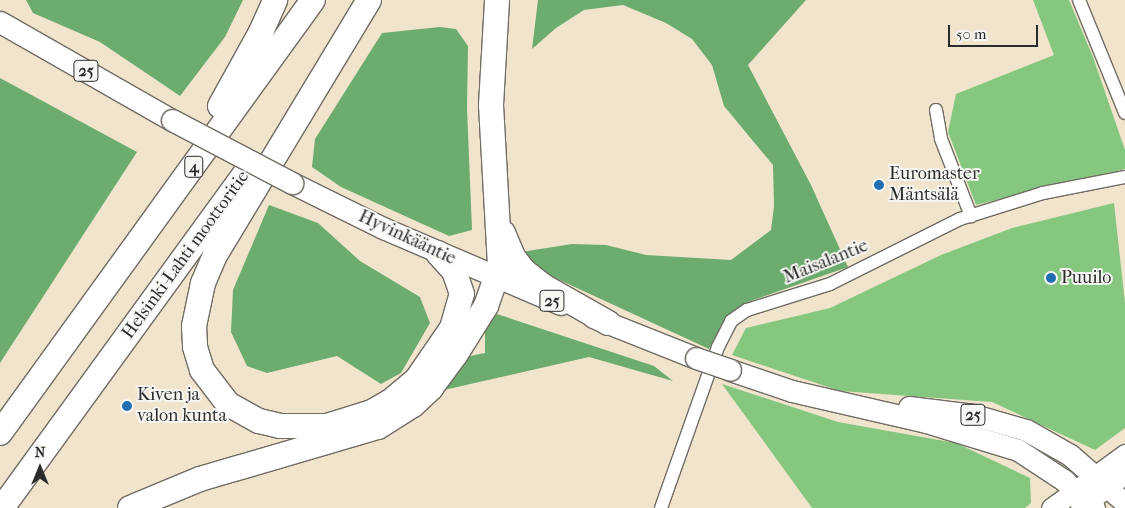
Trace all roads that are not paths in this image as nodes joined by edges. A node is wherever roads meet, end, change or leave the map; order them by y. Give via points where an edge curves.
1 (275, 0) edge
2 (313, 0) edge
3 (368, 0) edge
4 (497, 0) edge
5 (1079, 0) edge
6 (0, 22) edge
7 (936, 110) dead end
8 (1125, 113) edge
9 (1125, 176) edge
10 (498, 214) junction
11 (971, 216) junction
12 (438, 253) junction
13 (497, 279) junction
14 (608, 323) junction
15 (73, 331) junction
16 (836, 403) junction
17 (0, 433) edge
18 (1125, 454) edge
19 (1125, 474) edge
20 (1100, 482) junction
21 (1084, 502) edge
22 (1125, 503) edge
23 (2, 508) edge
24 (130, 508) edge
25 (661, 508) edge
26 (1051, 508) edge

1 - 15 highway via 238,78
2 - 15 highway, 4
3 - 12 highway via 215,255 203,283 194,326 195,347 202,370 228,404 258,421 280,426 327,426 372,412 391,401 417,378 452,328 462,294 454,271
3 - 23 highway, Helsinki-Lahti moottoritie
4 - 10 highway via 490,105
5 - 8 street
6 - 12 highway, Hyvinkääntie / 25, bridge via 172,120
7 - 11 street via 941,139
9 - 11 street, Maisalantie via 1043,193
10 - 13 highway via 500,248
10 - 14 highway via 505,243 524,271
11 - 25 street, Maisalantie via 830,284 747,310 731,321 718,347
12 - 13 highway, Hyvinkääntie / 25
13 - 14 highway, Hyvinkääntie / 25
13 - 24 highway via 486,306 431,388 397,417 352,437 200,479
14 - 16 highway, Hyvinkääntie / 25, bridge via 730,370
15 - 17 highway, 4
16 - 20 highway, Hyvinkääntie / 25 via 932,409 1026,430 1070,455
16 - 21 highway, Hyvinkääntie / 25 via 926,422 1018,450 1065,481
18 - 20 main road
19 - 20 main road
20 - 21 main road
20 - 22 main road
21 - 26 main road

